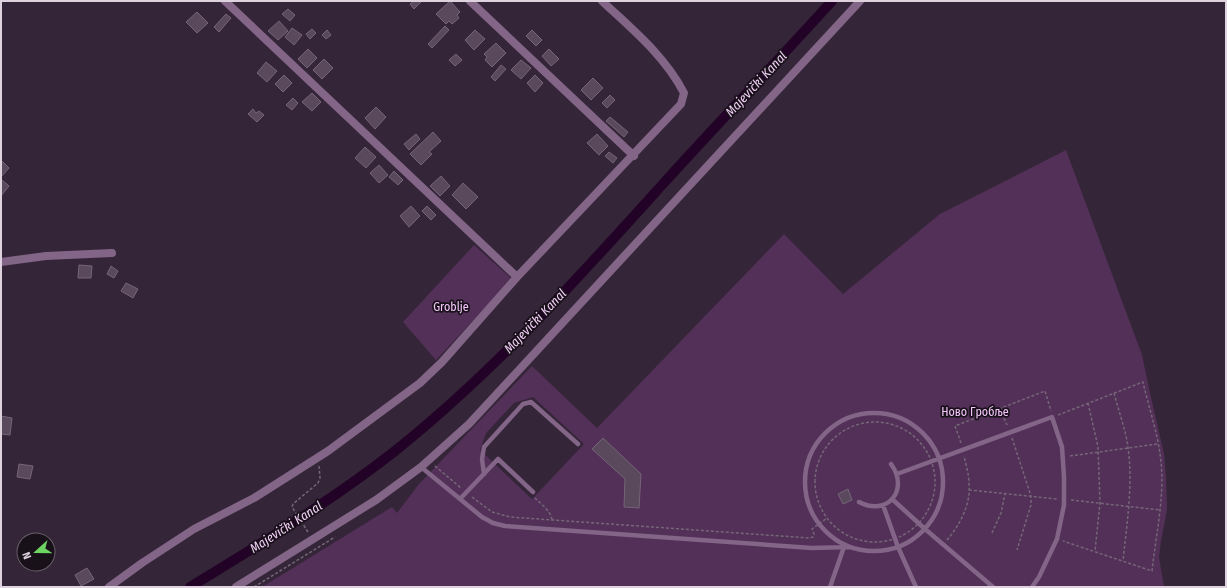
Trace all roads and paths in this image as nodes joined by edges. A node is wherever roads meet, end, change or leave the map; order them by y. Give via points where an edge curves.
1 (225, 1) edge
2 (470, 1) edge
3 (602, 1) edge
4 (860, 1) edge
5 (634, 156) junction
6 (112, 253) dead end
7 (1, 262) edge
8 (517, 277) junction
9 (1114, 393) junction
10 (1088, 403) junction
11 (1000, 409) junction
12 (1052, 417) junction
13 (1010, 432) junction
14 (578, 444) dead end
15 (1157, 444) junction
16 (1127, 448) junction
17 (963, 449) junction
18 (1098, 452) junction
19 (1063, 457) junction
20 (317, 458) junction
21 (938, 458) junction
22 (428, 460) junction
23 (931, 461) junction
24 (891, 464) dead end
25 (421, 467) junction
26 (484, 474) junction
27 (896, 474) junction
28 (466, 492) junction
29 (533, 492) joint
30 (1005, 494) dead end
31 (892, 498) junction
32 (460, 499) junction
33 (859, 502) dead end
34 (883, 505) junction
35 (827, 518) junction
36 (552, 520) junction
37 (919, 523) junction
38 (819, 524) junction
39 (303, 525) dead end
40 (925, 529) junction
41 (992, 533) dead end
42 (896, 538) junction
43 (1057, 539) junction
44 (943, 544) junction
45 (844, 547) junction
46 (850, 547) junction
47 (898, 547) junction
48 (1017, 550) dead end
49 (1094, 551) junction
50 (1123, 561) junction
51 (109, 587) edge
52 (236, 587) edge
53 (830, 587) edge
54 (916, 587) edge
55 (993, 587) edge
56 (1032, 587) edge

1 - 8 street
2 - 5 street
3 - 5 street via 650,46 676,78 684,93 681,104
4 - 22 street via 469,424
5 - 8 street
6 - 7 street via 46,256
8 - 20 street via 442,362 420,383
9 - 10 path
9 - 15 path via 1143,382
9 - 16 path
10 - 12 path
10 - 18 path
11 - 12 path via 1045,391
11 - 13 path
11 - 17 path via 955,426
12 - 13 lane
12 - 19 lane
13 - 17 lane
13 - 48 path via 1032,504
14 - 26 lane via 532,402 522,404 484,447
15 - 16 path
15 - 50 path via 1160,454 1160,510 1152,571
16 - 18 path
16 - 50 path via 1129,506
17 - 21 lane
17 - 44 path via 970,484 968,503 960,522
18 - 19 path
18 - 49 path via 1100,503
19 - 43 lane via 1064,505
20 - 39 path via 320,478 318,483 292,507
20 - 51 street via 254,498 194,529
21 - 23 lane
21 - 38 lane via 929,440 907,421 898,417 869,413 840,421 818,441 806,468 806,497
21 - 40 lane via 943,477 941,497 935,515
22 - 25 street
22 - 28 path
23 - 27 lane
23 - 35 path via 919,441 895,425 877,422 849,427 827,445 816,470 817,498
23 - 37 path via 934,494
24 - 27 lane
25 - 32 lane
25 - 52 street via 376,500
26 - 28 lane
26 - 29 lane via 498,459
27 - 31 lane via 898,488
28 - 32 lane
28 - 36 path via 499,515
29 - 36 path via 532,495 552,515
30 - 41 path via 1001,514
31 - 34 lane
31 - 37 lane
32 - 45 lane via 482,517 505,526 812,548
33 - 34 lane via 872,507
34 - 42 lane
35 - 38 path
35 - 42 path via 838,529 854,538 873,542
36 - 38 path via 809,538 814,534 812,529
37 - 40 lane
37 - 42 path
38 - 46 lane via 833,538
40 - 44 lane
40 - 47 lane
42 - 47 lane
43 - 49 path
43 - 56 lane
44 - 55 lane
45 - 46 lane
45 - 53 lane
46 - 47 lane via 869,551
47 - 54 lane
49 - 50 path

